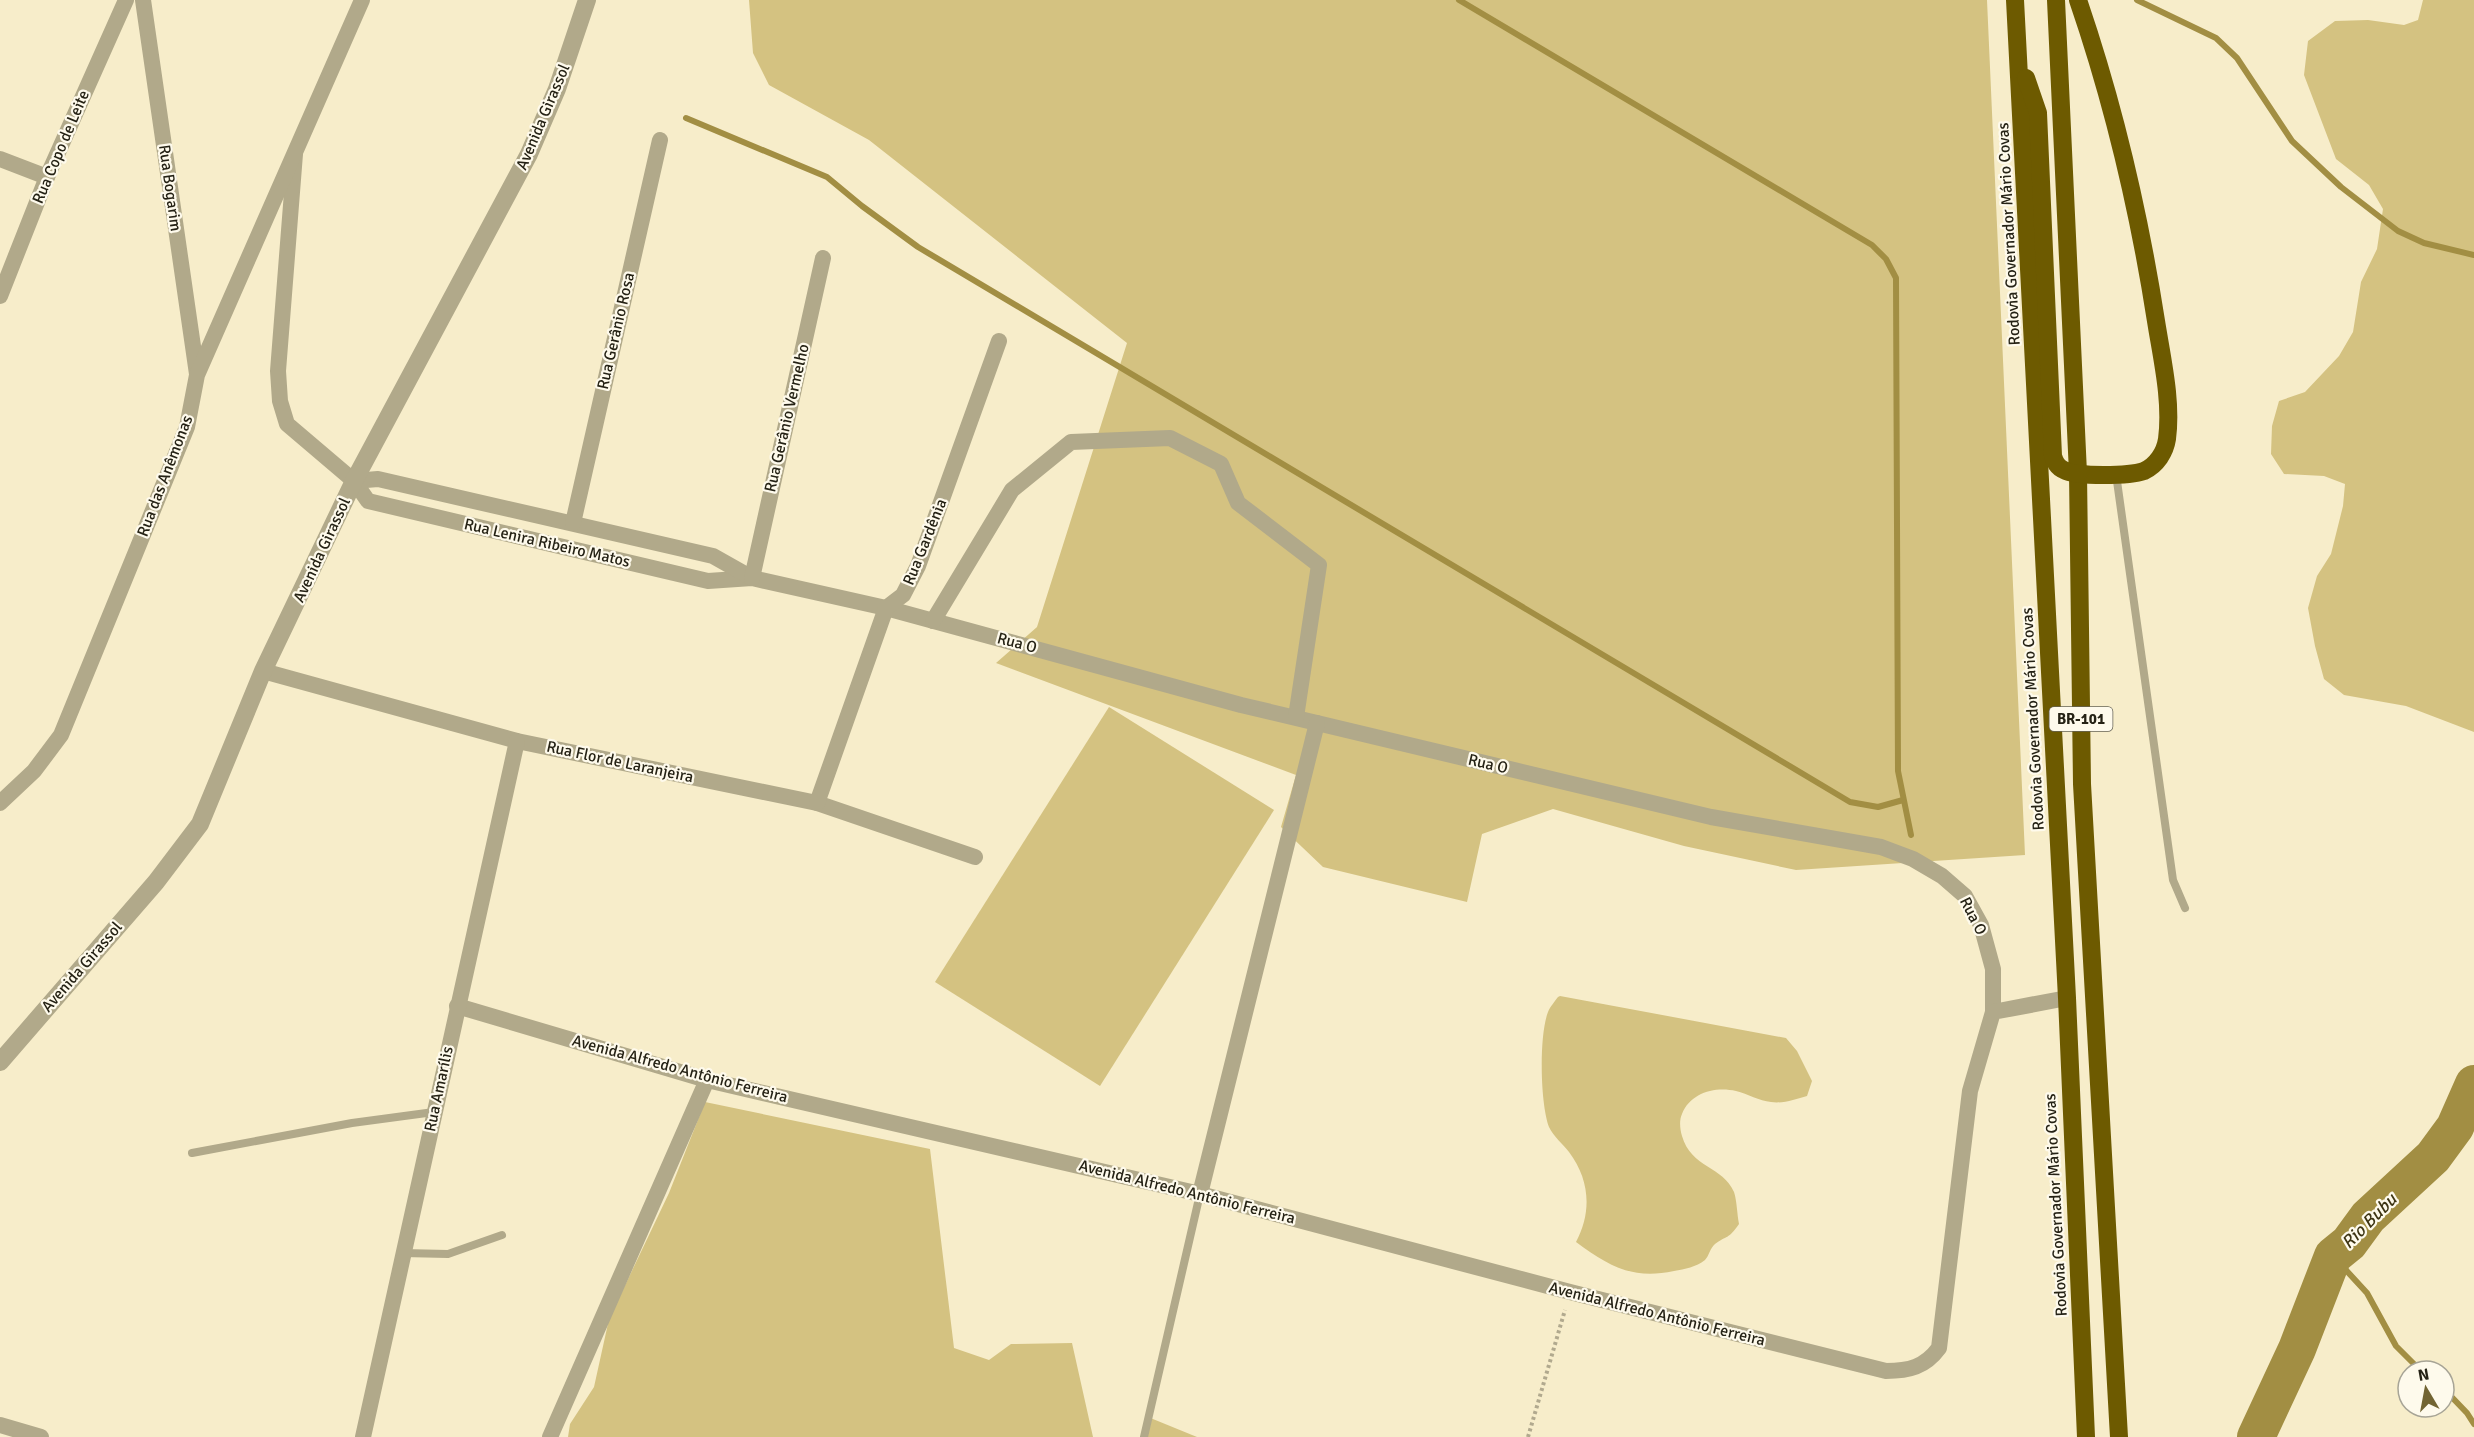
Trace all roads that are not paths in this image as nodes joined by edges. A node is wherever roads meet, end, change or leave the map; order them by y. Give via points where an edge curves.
1 (126, 0) edge
2 (143, 0) edge
3 (362, 0) edge
4 (587, 0) edge
5 (2016, 0) edge
6 (2056, 0) edge
7 (2078, 0) edge
8 (2019, 59) junction
9 (660, 140) dead end
10 (295, 154) junction
11 (0, 159) edge
12 (47, 177) junction
13 (823, 258) dead end
14 (0, 296) edge
15 (999, 341) dead end
16 (197, 375) junction
17 (2078, 473) junction
18 (2116, 474) junction
19 (354, 481) junction
20 (573, 522) junction
21 (752, 578) junction
22 (886, 608) junction
23 (933, 621) junction
24 (263, 671) junction
25 (1296, 717) junction
26 (1317, 723) junction
27 (517, 741) junction
28 (0, 803) edge
29 (817, 803) junction
30 (975, 857) dead end
31 (2185, 908) dead end
32 (2067, 998) junction
33 (458, 1006) junction
34 (1993, 1012) junction
35 (0, 1062) edge
36 (707, 1080) junction
37 (434, 1112) junction
38 (192, 1153) dead end
39 (1200, 1194) junction
40 (502, 1235) dead end
41 (403, 1253) junction
42 (1917, 1368) joint
43 (0, 1425) edge
44 (41, 1437) edge
45 (363, 1437) edge
46 (550, 1437) edge
47 (1144, 1437) edge
48 (2086, 1437) edge
49 (2119, 1437) edge

1 - 12 street, Rua Copo de Leite
2 - 16 street, Rua Bogarim
3 - 10 street, Rua das Anêmonas
4 - 19 street, Avenida Girassol via 557,89 529,154
5 - 8 highway, Rodovia Governador Mário Covas / BR-101
6 - 17 highway, BR-101
7 - 18 highway via 2103,75 2136,207 2167,409 2167,440 2158,460 2143,471
8 - 17 highway via 2038,113 2053,456 2062,469
8 - 32 highway, Rodovia Governador Mário Covas / BR-101
9 - 20 street, Rua Gerânio Rosa
10 - 16 street, Rua das Anêmonas
10 - 19 street, Rua Lenira Ribeiro Matos via 278,371 280,401 287,424
11 - 12 street
12 - 14 street, Rua Copo de Leite
13 - 21 street, Rua Gerânio Vermelho
15 - 22 street, Rua Gardênia via 918,566 903,595
16 - 28 street, Rua das Anêmonas via 187,427 61,735 34,771
17 - 18 highway
17 - 49 highway, BR-101 via 2082,784
18 - 31 lane via 2171,869
19 - 20 street, Rua Lenira Ribeiro Matos via 378,479
19 - 21 street, Rua Lenira Ribeiro Matos via 368,501 708,581
19 - 24 street, Avenida Girassol
20 - 21 street, Rua Lenira Ribeiro Matos via 713,556
21 - 22 street, Rua Lenira Ribeiro Matos
22 - 23 street, Rua O
22 - 29 street, Rua Gardênia
23 - 25 street, Rua O
23 - 25 street via 1012,490 1071,442 1170,438 1221,464 1238,503 1319,565
24 - 27 street, Rua Flor de Laranjeira
24 - 35 street, Avenida Girassol via 200,824 156,882
25 - 26 street, Rua O
26 - 34 street, Rua O via 1711,817 1881,847 1913,859 1965,896 1981,925 1993,969
26 - 39 street
27 - 29 street, Rua Flor de Laranjeira
27 - 33 street, Rua Amarílis
29 - 30 street, Rua Flor de Laranjeira
32 - 34 street
32 - 48 highway, Rodovia Governador Mário Covas / BR-101
33 - 36 street, Avenida Alfredo Antônio Ferreira
33 - 37 street, Rua Amarílis
34 - 42 street, Rua O via 1970,1091 1942,1336 1931,1359
36 - 39 street, Avenida Alfredo Antônio Ferreira
36 - 46 street
37 - 38 lane
37 - 41 street, Rua Amarílis
39 - 42 street, Avenida Alfredo Antônio Ferreira via 1886,1371
39 - 47 lane
40 - 41 lane via 448,1254
41 - 45 street, Rua Amarílis
43 - 44 street

